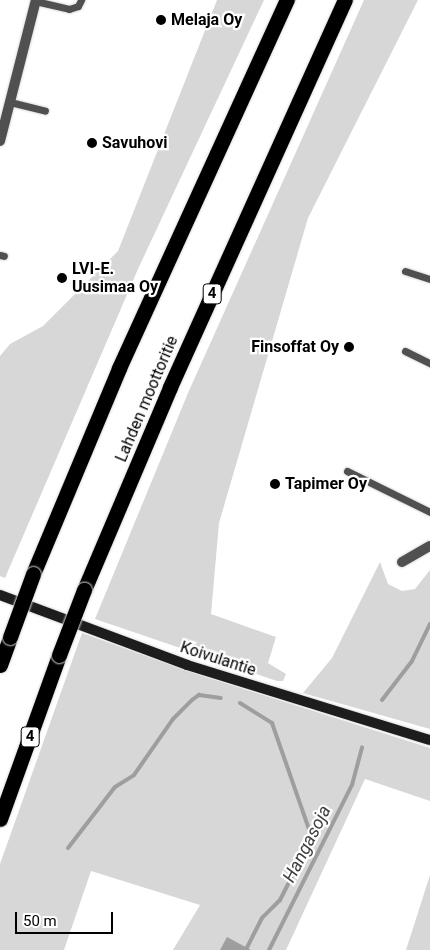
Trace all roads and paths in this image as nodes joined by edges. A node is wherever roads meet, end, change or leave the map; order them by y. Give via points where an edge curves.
1 (36, 0) edge
2 (81, 0) edge
3 (287, 0) edge
4 (345, 0) edge
5 (10, 102) junction
6 (44, 111) dead end
7 (0, 141) edge
8 (405, 271) dead end
9 (430, 279) edge
10 (406, 351) dead end
11 (430, 363) edge
12 (347, 471) dead end
13 (430, 512) edge
14 (430, 546) edge
15 (402, 562) dead end
16 (0, 594) edge
17 (0, 665) edge
18 (430, 740) edge
19 (0, 819) edge

1 - 2 lane via 69,9 78,6
1 - 5 street
3 - 17 highway, bridge via 119,368 33,574
4 - 19 highway, Lahden moottoritie / 4, bridge via 170,387 84,590
5 - 6 lane
5 - 7 street
8 - 9 lane
10 - 11 lane
12 - 13 lane
14 - 15 street
16 - 18 street, Koivulantie via 187,665

